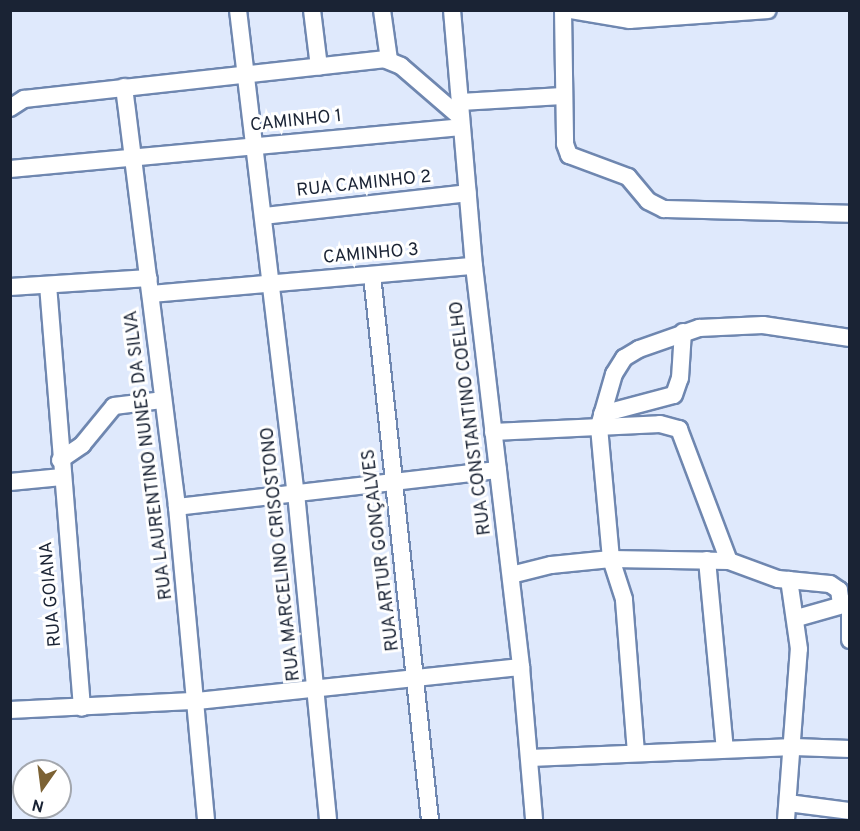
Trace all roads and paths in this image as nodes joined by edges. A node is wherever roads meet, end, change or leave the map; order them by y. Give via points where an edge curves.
1 (238, 10) edge
2 (312, 10) edge
3 (382, 10) edge
4 (452, 10) edge
5 (563, 10) edge
6 (571, 10) edge
7 (768, 10) edge
8 (669, 14) edge
9 (389, 60) junction
10 (319, 67) junction
11 (247, 75) junction
12 (124, 87) junction
13 (563, 96) junction
14 (15, 104) edge
15 (461, 115) junction
16 (255, 146) junction
17 (135, 158) junction
18 (10, 170) edge
19 (468, 193) junction
20 (849, 214) edge
21 (264, 216) junction
22 (474, 266) junction
23 (372, 276) junction
24 (272, 283) junction
25 (48, 285) junction
26 (150, 286) junction
27 (10, 287) edge
28 (683, 332) junction
29 (849, 338) edge
30 (162, 400) junction
31 (601, 420) junction
32 (493, 432) junction
33 (61, 469) junction
34 (498, 471) junction
35 (10, 482) edge
36 (393, 482) junction
37 (296, 493) junction
38 (177, 507) junction
39 (610, 559) junction
40 (707, 560) junction
41 (729, 561) junction
42 (511, 575) junction
43 (789, 580) junction
44 (847, 605) edge
45 (797, 618) junction
46 (849, 640) edge
47 (521, 667) junction
48 (417, 679) junction
49 (316, 690) junction
50 (197, 702) junction
51 (82, 708) junction
52 (10, 710) edge
53 (794, 747) junction
54 (849, 749) edge
55 (724, 750) junction
56 (636, 753) junction
57 (530, 758) junction
58 (788, 803) junction
59 (849, 811) edge
60 (206, 820) edge
61 (328, 820) edge
62 (430, 820) edge
63 (534, 820) edge
64 (786, 820) edge

1 - 11 street, RUA MARCELINO CRISOSTONO
2 - 10 street
3 - 9 street
4 - 15 street, RUA CONSTANTINO COELHO
5 - 13 street
6 - 8 street via 608,18
7 - 8 street
9 - 10 street
9 - 15 street
10 - 11 street
11 - 12 street
11 - 16 street, RUA MARCELINO CRISOSTONO
12 - 14 street
12 - 17 street, RUA LAURENTINO NUNES DA SILVA
13 - 15 street, CAMINHO 1
13 - 20 street via 565,144 573,157 628,177 648,201 663,209
15 - 16 street, CAMINHO 1
15 - 19 street, RUA CONSTANTINO COELHO
16 - 17 street, CAMINHO 1
16 - 21 street, RUA MARCELINO CRISOSTONO
17 - 18 street, CAMINHO 1
17 - 26 street, RUA LAURENTINO NUNES DA SILVA
19 - 21 street, RUA CAMINHO 2
19 - 22 street, RUA CONSTANTINO COELHO
21 - 24 street, RUA MARCELINO CRISOSTONO
22 - 23 street, CAMINHO 3
22 - 32 street, RUA CONSTANTINO COELHO
23 - 24 street, CAMINHO 3
23 - 36 street, RUA ARTUR GONÇALVES
24 - 26 street, CAMINHO 3
24 - 37 street, RUA MARCELINO CRISOSTONO
25 - 26 street, CAMINHO 3
25 - 27 street, CAMINHO 3
25 - 33 street, RUA GOIANA
26 - 30 street, RUA LAURENTINO NUNES DA SILVA
28 - 29 street via 743,324
28 - 31 street via 624,358 610,382
28 - 31 street via 680,378 674,395
30 - 33 street via 114,406
30 - 38 street, RUA LAURENTINO NUNES DA SILVA
31 - 32 street
31 - 39 street
31 - 41 street via 660,424 683,433
32 - 34 street, RUA CONSTANTINO COELHO
33 - 35 street
33 - 51 street, RUA GOIANA
34 - 36 street
34 - 42 street, RUA CONSTANTINO COELHO
36 - 37 street
36 - 48 street, RUA ARTUR GONÇALVES
37 - 38 street
37 - 49 street, RUA MARCELINO CRISOSTONO
38 - 50 street, RUA LAURENTINO NUNES DA SILVA
39 - 40 street
39 - 42 street via 551,565
39 - 56 street via 624,599
40 - 41 street
40 - 55 street
41 - 43 street
42 - 47 street, RUA CONSTANTINO COELHO
43 - 44 street via 835,587
43 - 45 street
44 - 45 street
44 - 46 street
45 - 53 street
47 - 48 street
47 - 57 street, RUA CONSTANTINO COELHO
48 - 49 street
48 - 62 street, RUA ARTUR GONÇALVES
49 - 50 street
49 - 61 street, RUA MARCELINO CRISOSTONO
50 - 51 street
50 - 60 street, RUA LAURENTINO NUNES DA SILVA
51 - 52 street
53 - 54 street
53 - 55 street
53 - 58 street
55 - 56 street
56 - 57 street
57 - 63 street, RUA CONSTANTINO COELHO
58 - 59 street
58 - 64 street

